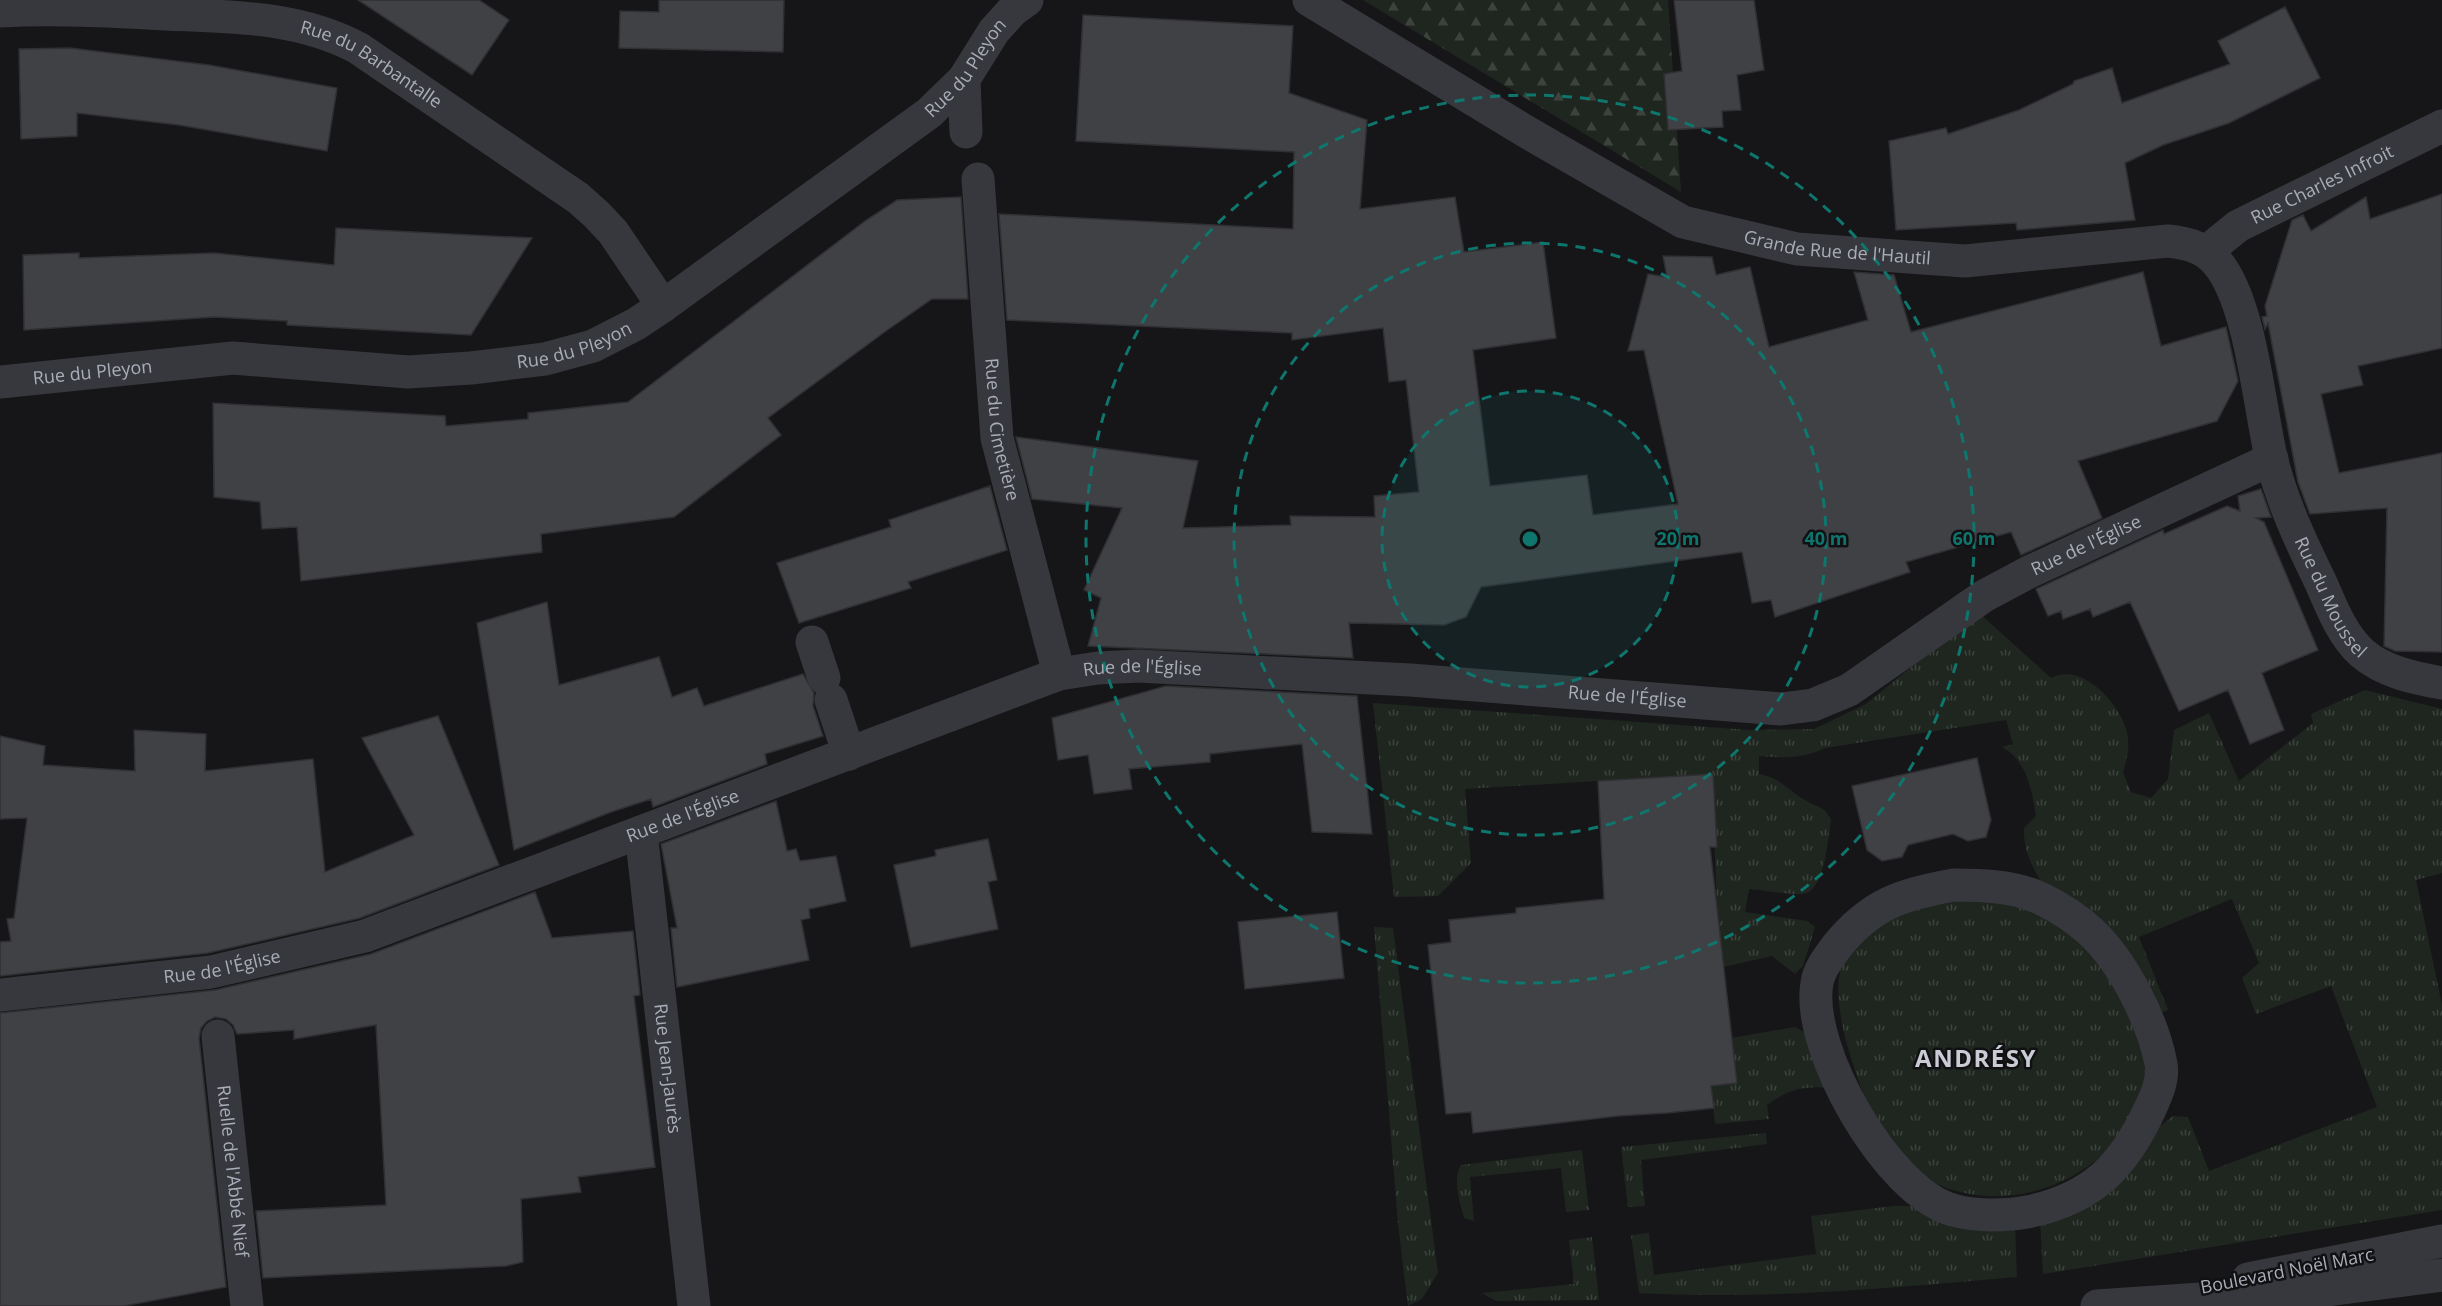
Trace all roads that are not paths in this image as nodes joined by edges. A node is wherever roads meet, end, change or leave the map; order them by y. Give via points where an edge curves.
1 (1027, 0) edge
2 (1309, 0) edge
3 (0, 11) edge
4 (964, 79) junction
5 (2442, 126) edge
6 (966, 132) dead end
7 (978, 179) dead end
8 (2206, 252) junction
9 (663, 306) junction
10 (0, 382) edge
11 (2272, 459) junction
12 (812, 642) dead end
13 (1059, 675) junction
14 (2442, 683) edge
15 (849, 754) junction
16 (641, 832) junction
17 (0, 994) edge
18 (218, 1036) dead end
19 (2030, 1211) joint
20 (2442, 1241) edge
21 (2442, 1275) edge
22 (2132, 1303) junction
23 (247, 1306) edge
24 (694, 1306) edge
25 (2097, 1306) edge

1 - 4 street, Rue du Pleyon via 994,30
2 - 8 street, Grande Rue de l'Hautil via 1683,222 1797,249 1965,261 2168,242 2189,243
3 - 9 street, Rue du Barbantalle via 94,10 264,18 334,35 578,198 614,232
4 - 6 street
4 - 9 street, Rue du Pleyon via 929,113
5 - 8 street, Rue Charles Infroit via 2238,226
7 - 13 street, Rue du Cimetière via 998,438
8 - 11 street via 2221,267 2240,302
9 - 10 street, Rue du Pleyon via 593,346 545,359 471,368 408,372 232,358
11 - 13 street, Rue de l'Église via 1993,591 1849,690 1813,705 1781,709 1410,680 1138,666
11 - 14 street, Rue du Moussel via 2286,509 2348,637 2361,652 2389,670
12 - 15 street
13 - 15 street, Rue de l'Église
15 - 16 street, Rue de l'Église
16 - 17 street, Rue de l'Église via 365,936 211,972
16 - 24 street, Rue Jean-Jaurès
18 - 23 street, Ruelle de l'Abbé Nief
19 - 19 street via 2079,1195 2096,1185 2112,1172 2140,1131 2160,1083 2162,1066 2132,986 2091,931 2040,898 2008,889 1954,885 1889,901 1866,914 1848,933 1826,960 1817,983 1818,1014 1840,1089 1894,1169 1922,1195 1952,1210 1990,1215
20 - 22 street, Boulevard Noël Marc
21 - 22 street, Boulevard Noël Marc via 2319,1291
22 - 25 street, Boulevard Noël Marc

